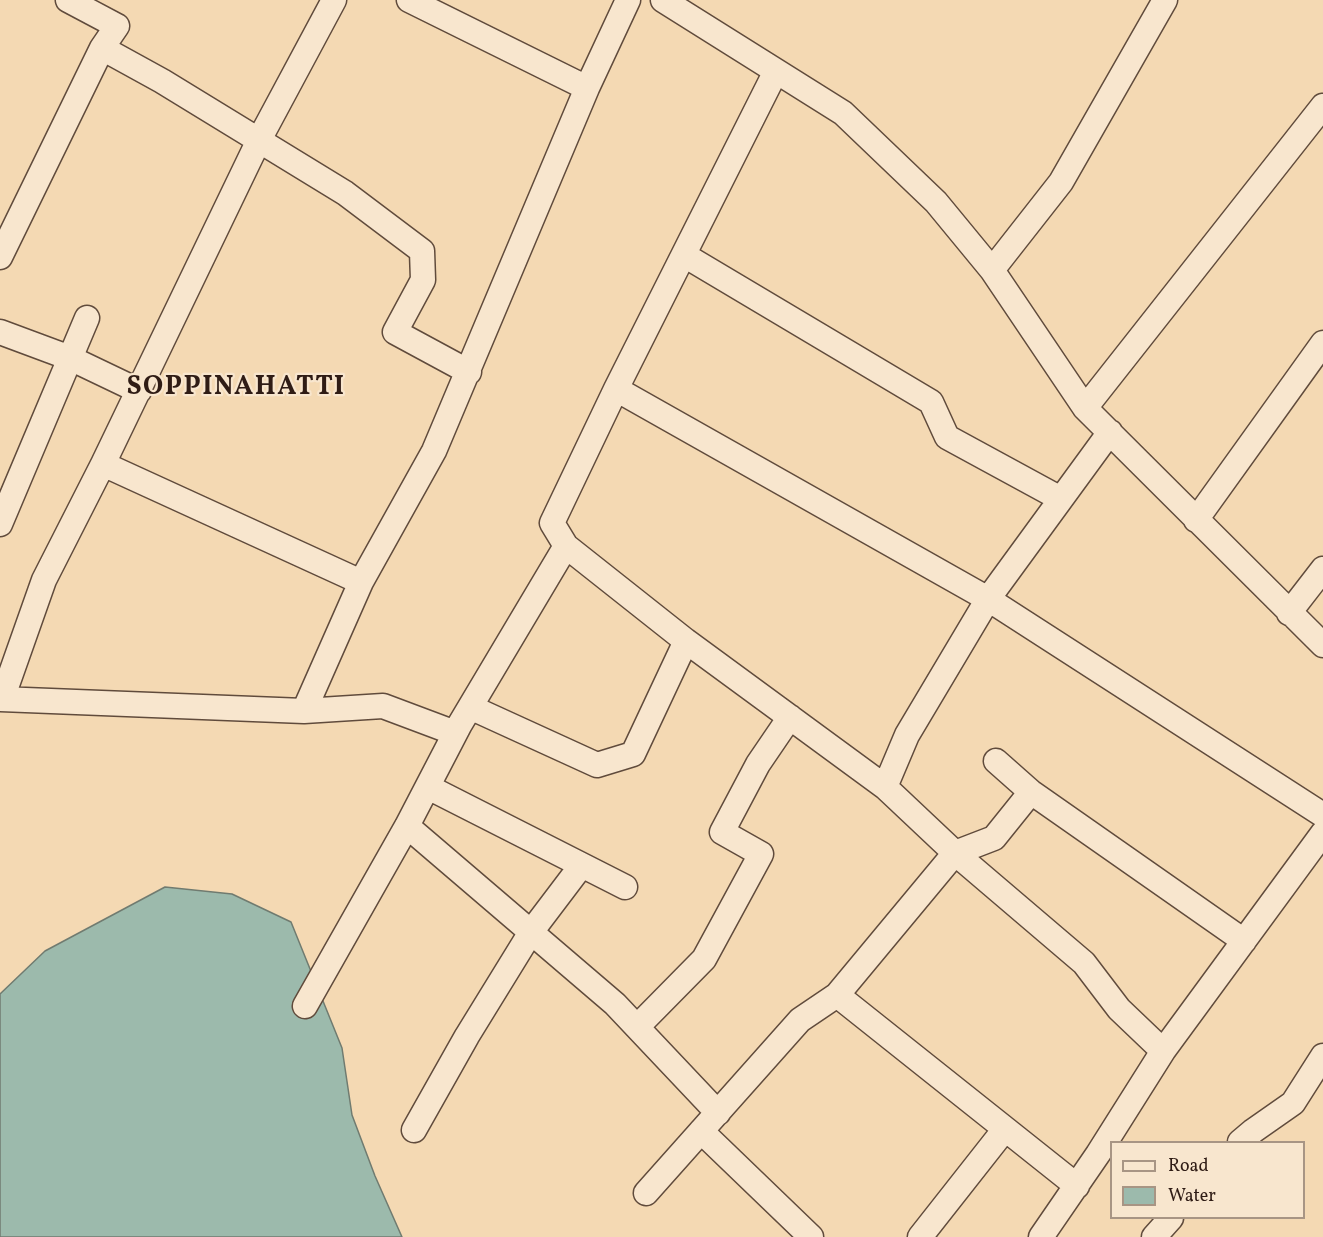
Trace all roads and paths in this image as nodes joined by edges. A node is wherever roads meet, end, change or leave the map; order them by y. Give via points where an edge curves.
1 (68, 0) edge
2 (334, 0) edge
3 (408, 0) edge
4 (628, 0) edge
5 (663, 0) edge
6 (1165, 0) edge
7 (102, 48) junction
8 (776, 71) junction
9 (587, 88) junction
10 (1323, 106) edge
11 (259, 140) junction
12 (684, 255) junction
13 (0, 257) edge
14 (992, 270) junction
15 (87, 318) dead end
16 (0, 332) edge
17 (1323, 343) edge
18 (70, 358) junction
19 (469, 372) junction
20 (616, 389) junction
21 (139, 391) junction
22 (1085, 408) junction
23 (1110, 432) junction
24 (104, 464) junction
25 (1061, 500) junction
26 (1196, 520) junction
27 (0, 524) edge
28 (566, 546) junction
29 (1323, 569) edge
30 (361, 582) junction
31 (988, 599) junction
32 (1289, 613) junction
33 (686, 641) junction
34 (1323, 645) edge
35 (1, 699) edge
36 (470, 707) junction
37 (304, 711) junction
38 (790, 717) junction
39 (455, 733) junction
40 (996, 761) dead end
41 (428, 787) junction
42 (885, 787) junction
43 (1031, 792) junction
44 (1323, 815) edge
45 (407, 826) junction
46 (1323, 833) edge
47 (955, 853) junction
48 (581, 866) junction
49 (625, 887) dead end
50 (531, 932) junction
51 (1244, 941) junction
52 (837, 994) junction
53 (305, 1006) dead end
54 (637, 1027) junction
55 (1163, 1051) junction
56 (1323, 1056) edge
57 (718, 1113) junction
58 (1005, 1129) junction
59 (414, 1130) dead end
60 (701, 1131) junction
61 (1242, 1141) edge
62 (1077, 1186) junction
63 (646, 1193) dead end
64 (1170, 1219) edge
65 (811, 1237) edge
66 (920, 1237) edge
67 (1041, 1237) edge
68 (1154, 1237) edge

1 - 7 street via 117,26
2 - 11 street
3 - 9 street
4 - 9 street
5 - 8 street
6 - 14 street via 1061,182
7 - 11 street
7 - 13 street
8 - 12 street
8 - 14 street via 843,113 936,202
9 - 19 street
10 - 22 street
11 - 19 street via 345,193 422,251 423,280 395,332
11 - 21 street
12 - 20 street
12 - 25 street via 931,402 947,437
14 - 22 street
15 - 18 street
16 - 18 street
17 - 26 street
18 - 21 street
18 - 27 street
19 - 30 street via 434,451
20 - 28 street via 552,523
20 - 31 street
21 - 24 street
22 - 23 street
23 - 25 street
23 - 26 street
24 - 30 street
24 - 35 street via 44,580
25 - 31 street
26 - 32 street
28 - 33 street
28 - 36 street
29 - 32 street
30 - 37 street
31 - 42 street via 907,735
31 - 44 street
32 - 34 street
33 - 36 street via 633,754 624,757 597,765
33 - 38 street
35 - 37 street
36 - 39 street
37 - 39 street via 383,706
38 - 42 street
38 - 54 street via 758,764 722,832 761,854 704,959
39 - 41 street
40 - 43 street
41 - 45 street
41 - 48 street
42 - 47 street
43 - 47 street via 994,838
43 - 51 street
45 - 50 street
45 - 53 street
46 - 51 street
47 - 52 street
47 - 55 street via 1084,963 1119,1009
48 - 49 street
48 - 50 street
50 - 54 street
50 - 59 street
51 - 55 street
52 - 57 street via 800,1020
52 - 58 street
54 - 57 street
55 - 62 street
56 - 61 street via 1293,1103
57 - 60 street
58 - 62 street
58 - 66 street
60 - 63 street
60 - 65 street
62 - 67 street
64 - 68 street

